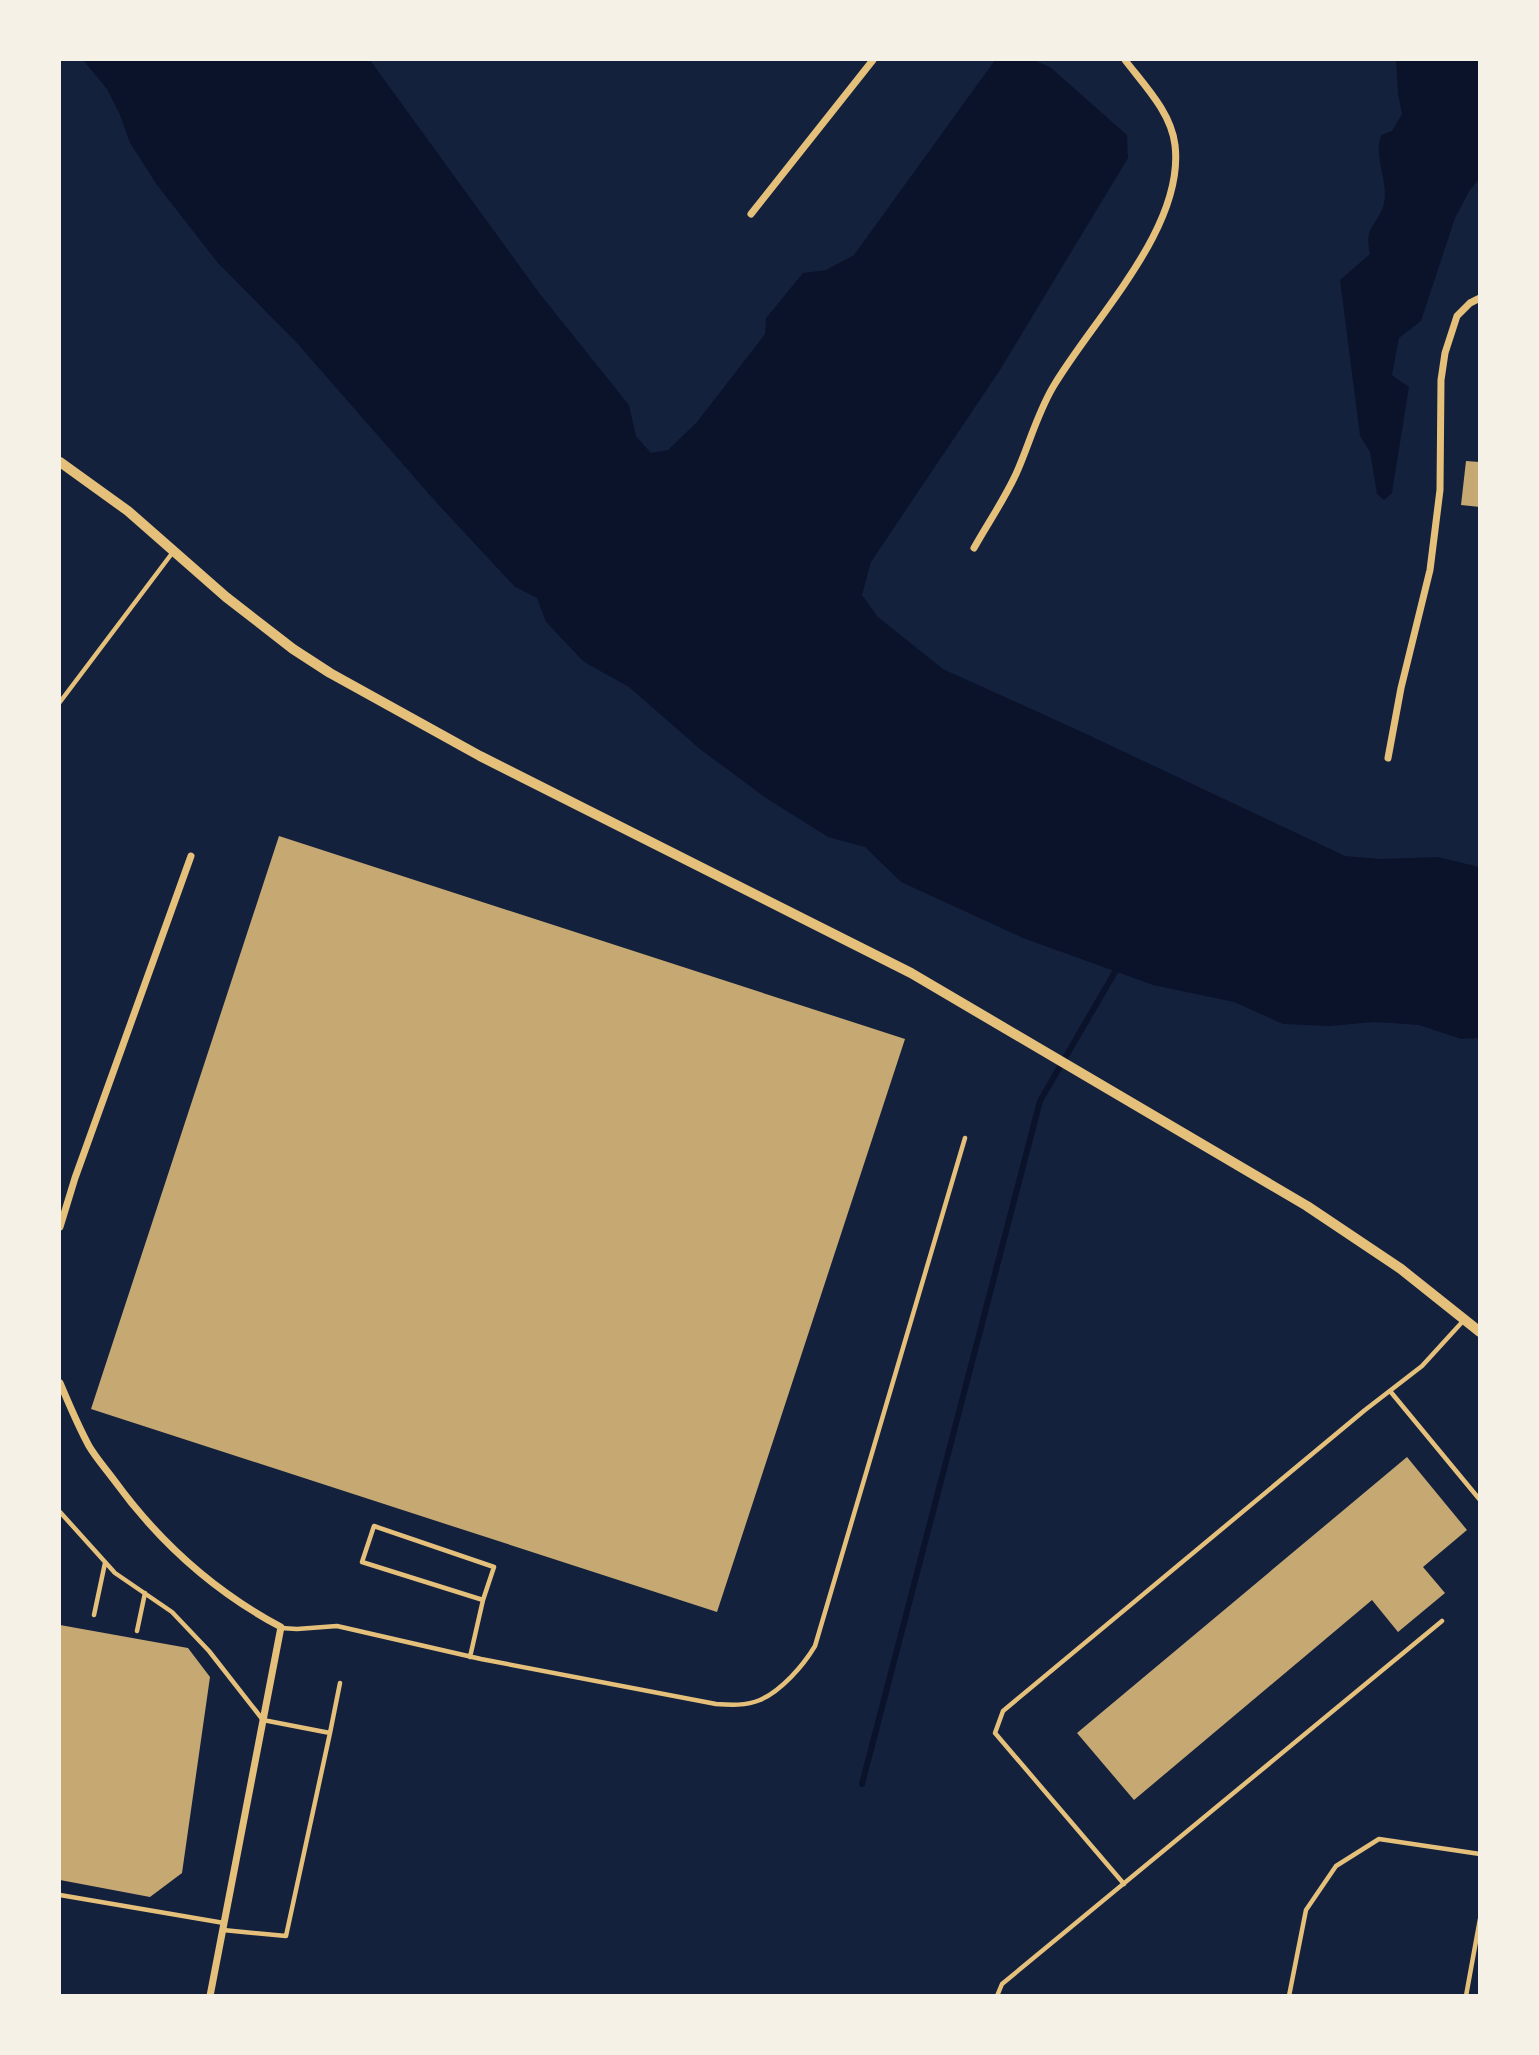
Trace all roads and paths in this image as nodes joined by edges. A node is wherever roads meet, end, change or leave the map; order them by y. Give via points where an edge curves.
1 (873, 60) edge
2 (1125, 60) edge
3 (751, 214) dead end
4 (1479, 298) edge
5 (60, 462) edge
6 (974, 548) dead end
7 (174, 551) junction
8 (60, 702) edge
9 (1388, 758) dead end
10 (191, 856) dead end
11 (965, 1138) dead end
12 (60, 1227) edge
13 (1465, 1320) junction
14 (1479, 1332) edge
15 (60, 1383) edge
16 (1390, 1391) junction
17 (1479, 1500) edge
18 (60, 1512) edge
19 (105, 1562) junction
20 (145, 1593) junction
21 (483, 1600) junction
22 (94, 1615) dead end
23 (1443, 1621) dead end
24 (281, 1628) junction
25 (137, 1631) dead end
26 (470, 1657) junction
27 (340, 1683) dead end
28 (263, 1720) junction
29 (330, 1733) junction
30 (1479, 1854) edge
31 (1124, 1884) junction
32 (60, 1895) edge
33 (1479, 1919) edge
34 (223, 1926) junction
35 (210, 1996) edge
36 (997, 1996) edge
37 (1289, 1996) edge
38 (1466, 1996) edge

1 - 3 street
2 - 6 street via 1171,127 1176,164 1168,201 1151,241 1053,387 1002,502
4 - 9 street via 1457,316 1445,353 1440,490 1430,570
5 - 7 street
7 - 8 lane
7 - 13 street via 226,597 330,673 447,739 911,973 1307,1206 1401,1269
10 - 12 street
11 - 26 lane via 815,1646 805,1662 760,1700 741,1705
13 - 14 street
13 - 16 lane via 1422,1366
15 - 24 street via 90,1447 138,1513 219,1589
16 - 17 lane
16 - 31 lane via 1003,1711 995,1733
18 - 19 lane
19 - 20 lane
19 - 22 lane
20 - 25 lane
20 - 28 lane via 172,1612 209,1651
21 - 21 lane via 362,1562 374,1526 494,1567
21 - 26 lane
23 - 31 lane
24 - 26 lane via 337,1626
24 - 28 street
27 - 29 lane
28 - 29 lane
28 - 34 street
29 - 34 lane via 286,1936
30 - 37 lane via 1379,1839 1336,1866 1306,1910
31 - 36 lane via 1002,1984
32 - 34 lane
33 - 38 lane
34 - 35 street

